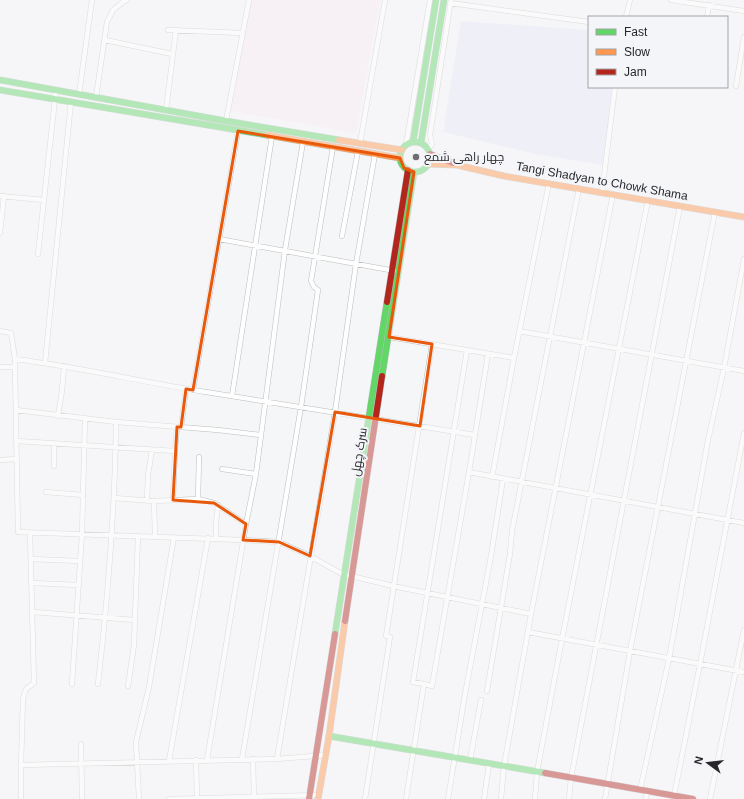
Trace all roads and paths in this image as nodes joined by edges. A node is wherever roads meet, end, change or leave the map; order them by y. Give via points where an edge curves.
1 (92, 0) edge
2 (127, 0) edge
3 (249, 0) edge
4 (384, 0) edge
5 (430, 0) edge
6 (436, 0) edge
7 (444, 0) edge
8 (630, 0) edge
9 (671, 0) edge
10 (451, 2) edge
11 (704, 3) edge
12 (744, 11) edge
13 (626, 16) edge
14 (707, 16) edge
15 (588, 22) edge
16 (168, 30) dead end
17 (176, 30) junction
18 (242, 33) junction
19 (744, 37) edge
20 (105, 40) junction
21 (172, 54) junction
22 (0, 80) edge
23 (736, 86) dead end
24 (615, 88) edge
25 (0, 90) edge
26 (56, 90) junction
27 (79, 94) junction
28 (96, 97) junction
29 (55, 99) junction
30 (71, 102) junction
31 (166, 110) junction
32 (226, 121) junction
33 (238, 131) junction
34 (272, 136) junction
35 (303, 142) junction
36 (413, 142) junction
37 (360, 143) junction
38 (421, 143) junction
39 (406, 145) junction
40 (333, 147) junction
41 (402, 150) junction
42 (358, 151) junction
43 (429, 152) junction
44 (375, 154) junction
45 (400, 158) junction
46 (428, 164) junction
47 (456, 165) junction
48 (411, 171) junction
49 (549, 183) junction
50 (579, 188) junction
51 (602, 192) junction
52 (613, 194) junction
53 (2, 196) edge
54 (44, 200) junction
55 (648, 200) junction
56 (680, 206) junction
57 (715, 212) junction
58 (744, 217) edge
59 (0, 224) edge
60 (0, 233) edge
61 (342, 236) dead end
62 (219, 239) junction
63 (254, 244) junction
64 (285, 250) junction
65 (38, 254) dead end
66 (314, 256) junction
67 (744, 259) edge
68 (356, 264) junction
69 (392, 270) junction
70 (399, 272) junction
71 (0, 331) edge
72 (519, 331) junction
73 (389, 337) junction
74 (550, 337) junction
75 (584, 343) junction
76 (432, 344) junction
77 (618, 349) junction
78 (467, 350) junction
79 (488, 354) junction
80 (652, 355) junction
81 (514, 358) junction
82 (15, 359) junction
83 (686, 361) junction
84 (46, 363) junction
85 (64, 366) junction
86 (0, 367) edge
87 (15, 367) junction
88 (724, 368) junction
89 (744, 371) edge
90 (186, 389) junction
91 (192, 390) junction
92 (232, 396) junction
93 (266, 401) junction
94 (301, 407) junction
95 (16, 410) junction
96 (335, 412) junction
97 (58, 416) junction
98 (372, 418) junction
99 (85, 419) junction
100 (116, 422) junction
101 (420, 426) junction
102 (179, 427) junction
103 (454, 432) junction
104 (744, 433) edge
105 (475, 435) junction
106 (261, 436) junction
107 (17, 440) junction
108 (54, 444) junction
109 (84, 446) junction
110 (116, 447) junction
111 (152, 450) junction
112 (175, 451) junction
113 (200, 457) dead end
114 (17, 459) junction
115 (0, 460) edge
116 (54, 466) dead end
117 (222, 469) dead end
118 (469, 472) junction
119 (256, 474) junction
120 (492, 477) junction
121 (503, 479) junction
122 (522, 482) junction
123 (556, 489) junction
124 (46, 492) dead end
125 (83, 495) junction
126 (589, 495) junction
127 (114, 498) junction
128 (198, 499) junction
129 (173, 500) junction
130 (148, 501) junction
131 (154, 501) junction
132 (624, 501) junction
133 (218, 505) junction
134 (658, 508) junction
135 (694, 514) junction
136 (728, 520) junction
137 (246, 524) junction
138 (744, 524) edge
139 (30, 533) junction
140 (82, 534) junction
141 (112, 535) junction
142 (138, 536) junction
143 (155, 537) junction
144 (174, 537) junction
145 (208, 538) junction
146 (216, 539) junction
147 (243, 540) junction
148 (279, 542) junction
149 (310, 556) junction
150 (31, 559) junction
151 (80, 561) junction
152 (348, 576) junction
153 (32, 583) junction
154 (79, 585) junction
155 (393, 586) junction
156 (427, 593) junction
157 (448, 597) junction
158 (482, 604) junction
159 (501, 608) junction
160 (33, 612) junction
161 (531, 614) junction
162 (77, 615) junction
163 (106, 618) junction
164 (135, 620) junction
165 (744, 630) edge
166 (528, 632) junction
167 (562, 639) junction
168 (596, 645) junction
169 (630, 651) junction
170 (668, 658) junction
171 (700, 664) junction
172 (736, 671) junction
173 (744, 672) edge
174 (72, 684) dead end
175 (98, 684) dead end
176 (424, 684) junction
177 (128, 686) dead end
178 (487, 691) dead end
179 (481, 700) dead end
180 (329, 736) junction
181 (81, 744) dead end
182 (374, 744) junction
183 (413, 751) junction
184 (326, 754) junction
185 (316, 755) junction
186 (454, 758) junction
187 (242, 759) junction
188 (253, 759) junction
189 (277, 759) junction
190 (196, 760) junction
191 (207, 760) junction
192 (470, 760) junction
193 (169, 761) junction
194 (137, 762) junction
195 (81, 764) junction
196 (490, 764) junction
197 (21, 765) junction
198 (504, 766) junction
199 (537, 772) junction
200 (571, 778) junction
201 (606, 784) junction
202 (643, 790) junction
203 (674, 796) junction
204 (309, 797) edge
205 (319, 797) edge
206 (254, 798) edge
207 (686, 798) edge
208 (21, 799) edge
209 (82, 799) edge
210 (139, 799) edge
211 (169, 799) edge
212 (197, 799) edge
213 (365, 799) edge
214 (406, 799) edge
215 (448, 799) edge
216 (484, 799) edge
217 (500, 799) edge
218 (535, 799) edge
219 (569, 799) edge
220 (605, 799) edge
221 (646, 799) edge
222 (693, 799) edge
223 (710, 799) edge

1 - 27 street
2 - 20 street via 113,10 107,22
3 - 18 street
4 - 37 street
5 - 39 street
6 - 36 main road
7 - 38 main road
8 - 13 street
9 - 11 street
10 - 15 street
10 - 43 street
11 - 12 street
11 - 14 street
16 - 17 street
17 - 18 street
17 - 21 street
18 - 32 street
19 - 23 street
20 - 21 street
20 - 28 street
21 - 31 street
22 - 26 main road
24 - 51 street
25 - 29 main road
26 - 27 main road
26 - 29 street
27 - 28 main road
28 - 31 main road
29 - 30 main road
29 - 54 street
30 - 33 main road
30 - 84 street
31 - 32 main road
32 - 37 main road
33 - 34 main road
33 - 62 street
34 - 35 main road
34 - 63 street
35 - 40 main road
35 - 64 street
36 - 38 main road
36 - 39 main road
37 - 41 main road
38 - 43 main road
39 - 41 main road
40 - 42 main road
40 - 66 street
41 - 45 main road
42 - 44 main road
42 - 61 street
43 - 46 main road
43 - 47 main road
44 - 45 main road
44 - 68 street
45 - 48 main road via 401,163
46 - 47 main road
46 - 48 main road via 422,170
47 - 49 main road, Tangi Shadyan to Chowk Shama
48 - 69 main road
48 - 70 main road, سرک چهل
49 - 50 main road, Tangi Shadyan to Chowk Shama
49 - 72 street
50 - 51 main road, Tangi Shadyan to Chowk Shama
50 - 74 street
51 - 52 main road, Tangi Shadyan to Chowk Shama
52 - 55 main road, Tangi Shadyan to Chowk Shama
52 - 75 street
53 - 54 street
53 - 59 street
54 - 65 street
55 - 56 main road, Tangi Shadyan to Chowk Shama
55 - 77 street
56 - 57 main road, Tangi Shadyan to Chowk Shama
56 - 80 street
57 - 58 main road, Tangi Shadyan to Chowk Shama
57 - 83 street
59 - 60 street
62 - 63 street
62 - 91 street
63 - 64 street
63 - 92 street
64 - 66 street
64 - 93 street via 272,336
66 - 68 street
66 - 94 street via 311,281 318,290
67 - 88 street
68 - 69 street
68 - 96 street
69 - 70 street
69 - 98 main road
70 - 73 main road, سرک چهل
71 - 82 street via 11,333
72 - 74 street
72 - 81 street
73 - 76 street
73 - 98 main road, سرک چهل
74 - 75 street
74 - 122 street
75 - 77 street
75 - 123 street
76 - 78 street
76 - 101 street
77 - 80 street
77 - 126 street
78 - 79 street
78 - 103 street
79 - 81 street
79 - 105 street
80 - 83 street
80 - 132 street
81 - 120 street
82 - 84 street
82 - 87 street
83 - 88 street
83 - 134 street
84 - 85 street
85 - 90 street
85 - 97 street
86 - 87 street
87 - 95 street
88 - 89 street
88 - 135 street
90 - 91 street
90 - 102 street
91 - 92 street
92 - 93 street
93 - 94 street
93 - 106 street
94 - 96 street
94 - 148 street
95 - 97 street
95 - 107 street
96 - 98 street
96 - 149 street
97 - 99 street
98 - 101 street
98 - 152 main road, سرک چهل
99 - 100 street
99 - 109 street
100 - 102 street
100 - 110 street
101 - 103 street
101 - 155 street
102 - 106 street
102 - 112 street
103 - 105 street
103 - 156 street
104 - 136 street
105 - 118 street
106 - 119 street
107 - 108 street
107 - 114 street
108 - 109 street
108 - 116 street
109 - 110 street
109 - 125 street
110 - 111 street
110 - 127 street
111 - 112 street
111 - 130 street via 148,475
112 - 129 street
113 - 128 street
114 - 115 street
114 - 139 street via 18,531
117 - 119 street
118 - 120 street
118 - 157 street
119 - 137 street
120 - 121 street
121 - 122 street
121 - 158 street
122 - 123 street
122 - 159 street
123 - 126 street
123 - 161 street
124 - 125 street
125 - 140 street
126 - 132 street
126 - 167 street
127 - 130 street
127 - 141 street
128 - 129 street
128 - 133 street
129 - 131 street
130 - 131 street
131 - 143 street
132 - 134 street
132 - 168 street
133 - 137 street
133 - 146 street
134 - 135 street
134 - 169 street
135 - 136 street
135 - 170 street
136 - 138 street
136 - 171 street
137 - 147 street
139 - 140 street
139 - 150 street
140 - 141 street
140 - 151 street
141 - 142 street
141 - 163 street
142 - 143 street
142 - 164 street
143 - 144 street
144 - 145 street
144 - 194 street via 149,687 136,742
145 - 146 street
145 - 193 street
146 - 147 street
147 - 148 street
147 - 191 street
148 - 149 street
148 - 187 street
149 - 152 street
149 - 189 street
150 - 151 street
150 - 153 street
151 - 154 street
152 - 155 street
152 - 180 main road, سرک چهل
152 - 185 main road
153 - 154 street
153 - 160 street
154 - 162 street
155 - 156 street
155 - 182 street via 386,636 390,637
156 - 157 street
156 - 176 street via 413,682
157 - 158 street
157 - 176 street via 432,686
158 - 159 street
158 - 186 street
159 - 161 street
159 - 178 street
160 - 162 street
160 - 197 street via 34,683 26,689 23,699
161 - 166 street
162 - 163 street
162 - 174 street
163 - 164 street
163 - 175 street
164 - 177 street
165 - 172 street
166 - 167 street
166 - 198 street
167 - 168 street
167 - 199 street
168 - 169 street
168 - 200 street
169 - 170 street
169 - 201 street
170 - 171 street
170 - 202 street
171 - 172 street
171 - 203 street
172 - 173 street
172 - 223 street
176 - 183 street
179 - 192 street
180 - 182 main road
180 - 184 main road, سرک چهل
181 - 195 street
182 - 183 main road
182 - 213 street
183 - 186 main road
183 - 214 street
184 - 185 street
184 - 205 main road, سرک چهل
185 - 189 street
185 - 204 main road
186 - 192 main road
186 - 215 street
187 - 188 street
187 - 191 street
188 - 189 street
188 - 206 street
190 - 191 street
190 - 193 street
190 - 212 street
192 - 196 main road
193 - 194 street
194 - 195 street
194 - 210 street
195 - 197 street
195 - 209 street
196 - 198 main road
196 - 216 street
197 - 208 street
198 - 199 main road
198 - 217 street
199 - 200 main road
199 - 218 street
200 - 201 main road
200 - 219 street
201 - 202 main road
201 - 220 street
202 - 203 main road
202 - 221 street
203 - 207 main road
204 - 205 street
204 - 206 street
206 - 212 street
207 - 222 main road
211 - 212 street

